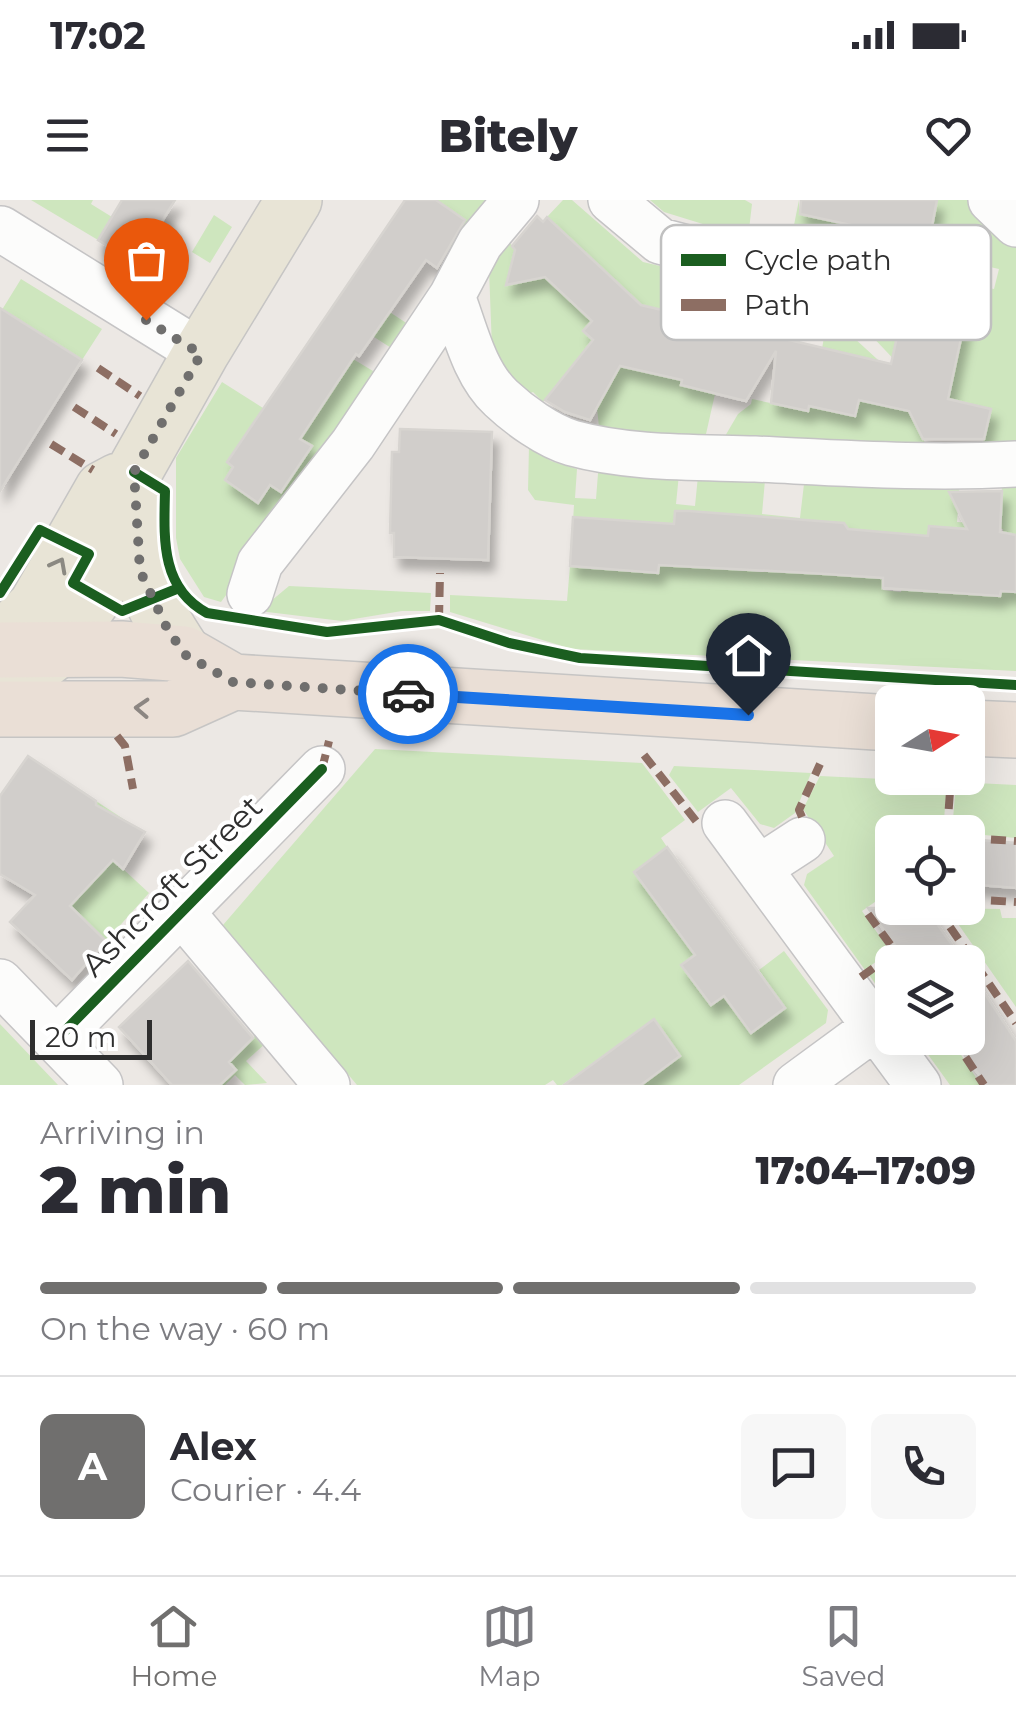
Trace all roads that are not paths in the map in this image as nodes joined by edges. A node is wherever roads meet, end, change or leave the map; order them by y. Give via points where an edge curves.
1 (294, 200) edge
2 (516, 200) edge
3 (611, 200) edge
4 (991, 200) edge
5 (1016, 224) edge
6 (1, 229) edge
7 (661, 242) edge
8 (452, 296) junction
9 (201, 354) junction
10 (1016, 464) edge
11 (134, 472) junction
12 (250, 594) dead end
13 (0, 641) edge
14 (0, 650) edge
15 (57, 650) junction
16 (184, 654) junction
17 (233, 682) junction
18 (0, 694) edge
19 (0, 709) edge
20 (875, 722) edge
21 (985, 729) edge
22 (1016, 730) edge
23 (322, 769) dead end
24 (725, 823) dead end
25 (802, 840) dead end
26 (760, 868) junction
27 (182, 913) junction
28 (0, 982) edge
29 (875, 1027) joint
30 (57, 1039) junction
31 (896, 1055) edge
32 (100, 1085) edge
33 (327, 1085) edge
34 (796, 1085) edge
35 (918, 1085) edge

1 - 9 main road
2 - 8 street via 480,244
3 - 7 street
4 - 5 street
6 - 9 street
8 - 10 street via 484,380 502,400 569,442 691,457 951,468
8 - 12 street via 260,564
9 - 11 main road
13 -> 11 main road via 36,606 103,489
11 - 15 main road via 94,596
11 - 16 main road via 140,571
14 - 15 highway
15 - 16 highway
15 - 18 main road
16 - 17 highway
17 -> 19 highway via 173,709
17 - 20 highway
21 - 22 highway
23 - 27 street, Ashcroft Street
24 - 26 street
25 - 26 street
26 - 29 street
27 - 30 street, Ashcroft Street
27 - 33 street
28 - 30 street
29 - 34 street
30 - 32 street
31 - 35 street

